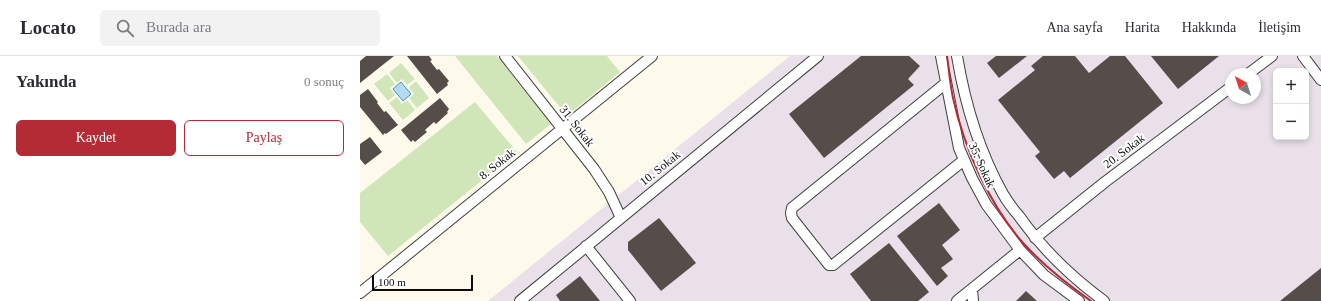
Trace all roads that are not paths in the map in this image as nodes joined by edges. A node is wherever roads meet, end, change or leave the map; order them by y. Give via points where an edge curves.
1 (505, 56) edge
2 (652, 56) edge
3 (818, 56) edge
4 (941, 56) edge
5 (957, 56) edge
6 (1272, 56) edge
7 (1303, 56) edge
8 (1256, 68) edge
9 (1321, 80) edge
10 (946, 83) junction
11 (1225, 92) edge
12 (562, 127) junction
13 (964, 160) junction
14 (621, 218) junction
15 (1035, 238) junction
16 (586, 246) junction
17 (1020, 250) junction
18 (972, 289) junction
19 (360, 292) edge
20 (526, 299) edge
21 (630, 301) edge
22 (957, 301) edge
23 (973, 301) edge
24 (1078, 301) edge
25 (1104, 301) edge

1 - 12 street, 31. Sokak
2 - 12 street, 8. Sokak
3 - 14 street, 10. Sokak
4 - 10 street, 35. Sokak
5 - 15 street via 971,119 988,165 1004,195
6 - 8 street
7 - 9 street
10 - 13 street, 35. Sokak via 958,148
10 - 13 street via 792,208 792,218 829,265 833,265
11 - 15 street, 20. Sokak
12 - 14 street, 31. Sokak via 609,192
12 - 19 street, 8. Sokak
13 - 17 street, 35. Sokak via 986,204
14 - 16 street, 10. Sokak
15 - 25 street via 1055,259
16 - 20 street, 10. Sokak
16 - 21 street
17 - 18 street
17 - 24 street, 35. Sokak via 1044,275
18 - 22 street
18 - 23 street

